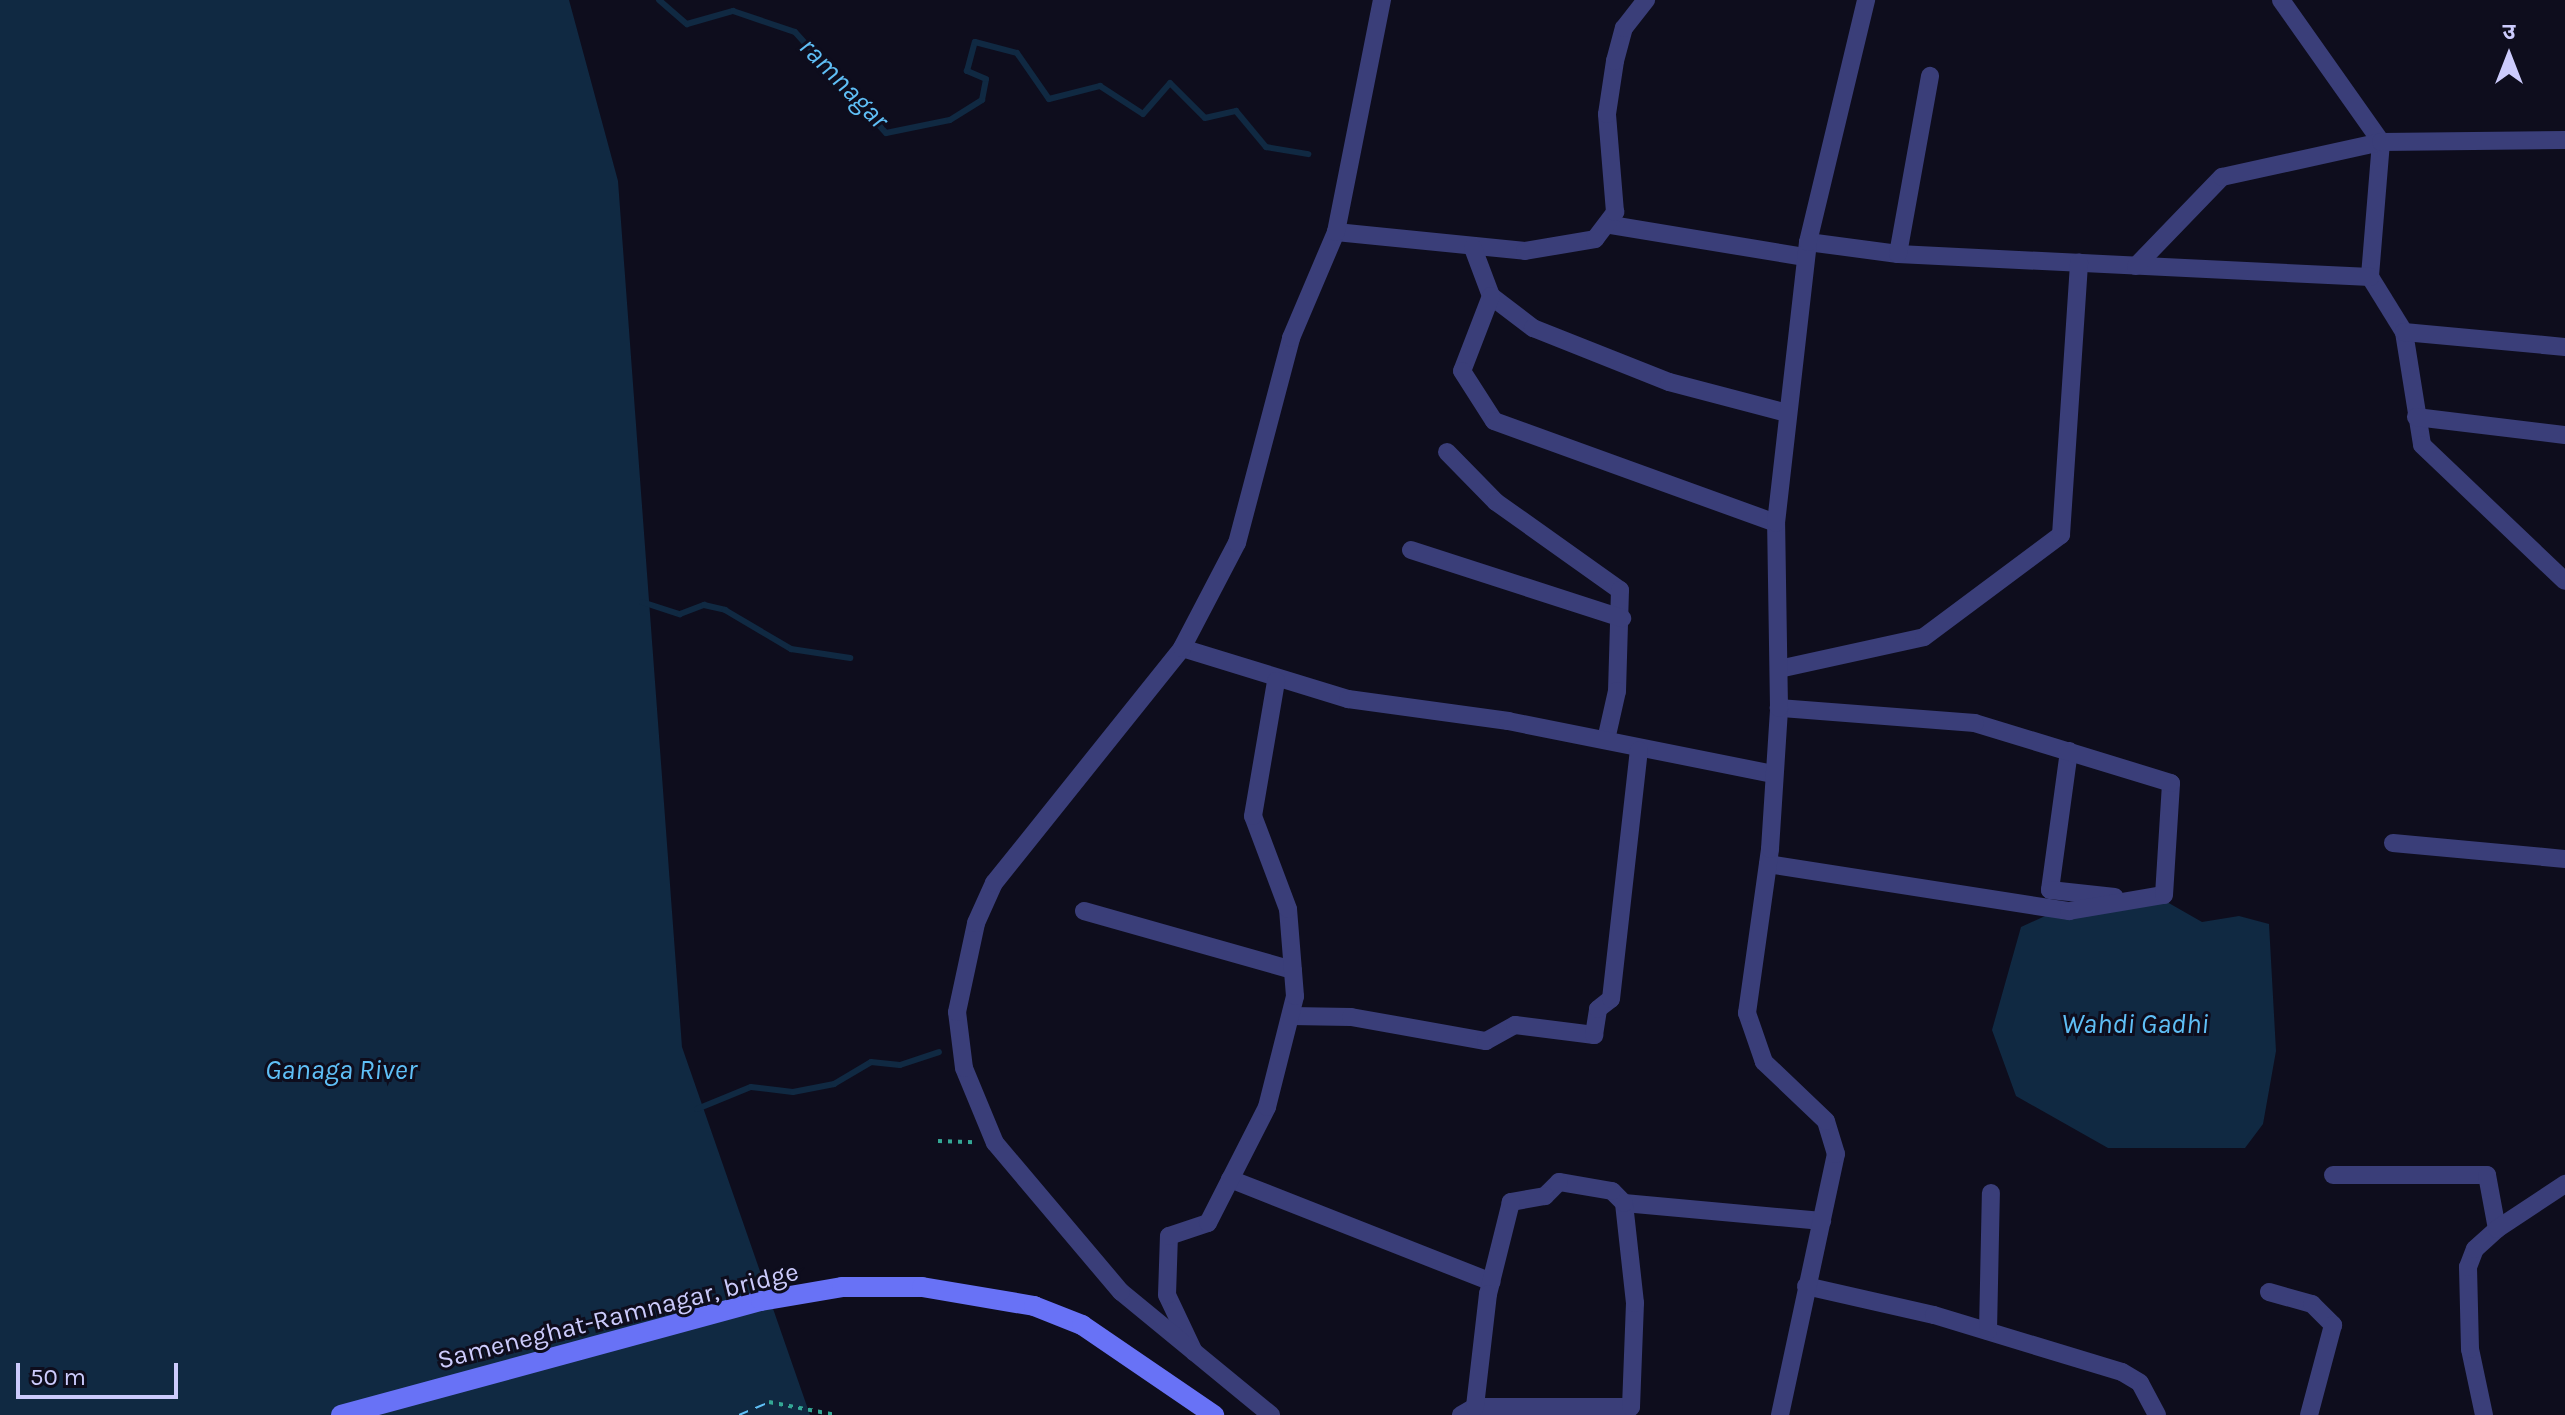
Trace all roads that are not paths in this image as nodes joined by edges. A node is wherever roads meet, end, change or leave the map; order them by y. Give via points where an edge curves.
1 (1382, 0) edge
2 (1646, 0) edge
3 (1866, 0) edge
4 (2281, 0) edge
5 (1930, 76) dead end
6 (2565, 140) edge
7 (2381, 142) junction
8 (1611, 225) junction
9 (1336, 232) junction
10 (1473, 248) junction
11 (1806, 250) junction
12 (1898, 254) junction
13 (2079, 263) junction
14 (2136, 266) junction
15 (2370, 277) junction
16 (1491, 296) junction
17 (2404, 332) junction
18 (2565, 347) edge
19 (1787, 413) junction
20 (2416, 417) junction
21 (2565, 435) edge
22 (1447, 452) dead end
23 (1776, 523) junction
24 (1411, 550) dead end
25 (2565, 581) edge
26 (1622, 618) junction
27 (1182, 648) junction
28 (1779, 669) junction
29 (1276, 681) junction
30 (1779, 708) junction
31 (1606, 740) junction
32 (1639, 751) junction
33 (2069, 751) junction
34 (1774, 774) junction
35 (2393, 843) dead end
36 (2565, 859) edge
37 (1768, 864) junction
38 (2138, 899) junction
39 (1084, 911) dead end
40 (1293, 970) junction
41 (1291, 1016) junction
42 (2333, 1175) dead end
43 (1230, 1179) junction
44 (2565, 1184) edge
45 (1991, 1193) dead end
46 (1624, 1203) junction
47 (1822, 1221) junction
48 (2497, 1229) junction
49 (1491, 1282) junction
50 (1806, 1286) junction
51 (2269, 1292) dead end
52 (1988, 1331) junction
53 (1200, 1361) junction
54 (1468, 1411) edge
55 (341, 1415) edge
56 (1214, 1415) edge
57 (1271, 1415) edge
58 (1780, 1415) edge
59 (2157, 1415) edge
60 (2309, 1415) edge
61 (2484, 1415) edge

1 - 9 street
2 - 8 street via 1624,28 1615,61 1607,114 1616,192
3 - 11 street
4 - 7 street
5 - 12 street
6 - 7 street
7 - 14 street via 2222,177
7 - 15 street
8 - 10 street via 1581,246 1558,251
8 - 11 street
9 - 10 street
9 - 27 street via 1291,338 1237,543
10 - 16 street
11 - 12 street
11 - 19 street
12 - 13 street
13 - 14 street
13 - 28 street via 2061,535 1924,637
14 - 15 street
15 - 17 street
16 - 19 street via 1533,328 1669,382
16 - 23 street via 1462,371 1494,421
17 - 18 street
17 - 20 street
19 - 23 street
20 - 21 street
20 - 25 street via 2428,454
22 - 26 street via 1496,502 1618,587
23 - 28 street
24 - 26 street
26 - 31 street
27 - 29 street
27 - 53 street via 1014,854 976,923 956,1038 995,1143 1121,1292
28 - 30 street
29 - 31 street via 1393,708
29 - 40 street via 1253,816 1288,909
30 - 33 street via 1975,723
30 - 34 street
31 - 32 street
32 - 34 street
32 - 41 street via 1611,999 1598,1009 1594,1035 1515,1025 1486,1041 1351,1017
33 - 38 street via 2050,890
33 - 38 street via 2171,783 2164,895
34 - 37 street
35 - 36 street
37 - 38 street via 2069,911
37 - 47 street via 1747,1013 1764,1062 1834,1134 1834,1178
39 - 40 street
40 - 41 street
41 - 43 street via 1267,1107
42 - 48 street via 2487,1175
43 - 49 street
43 - 53 street via 1208,1223 1169,1236 1167,1295
44 - 48 street
45 - 52 street
46 - 47 street
46 - 49 street via 1587,1182 1559,1182 1545,1196 1515,1199
46 - 54 street via 1635,1303 1629,1409
47 - 50 street
48 - 61 street via 2475,1249 2468,1267 2470,1349
49 - 54 street
50 - 52 street
50 - 58 street
51 - 60 street via 2312,1304 2333,1325
52 - 59 street via 2122,1372 2140,1383
53 - 57 street
55 - 56 main road, Sameneghat-Ramnagar, bridge via 761,1301 842,1287 922,1287 1034,1306 1082,1325

